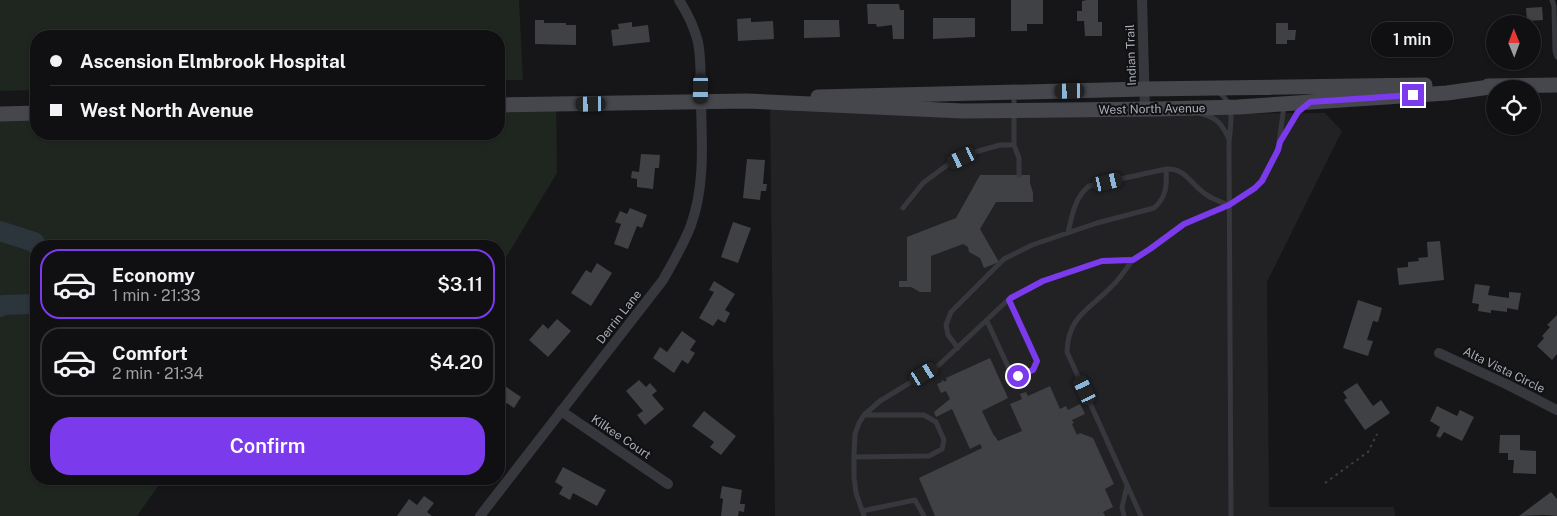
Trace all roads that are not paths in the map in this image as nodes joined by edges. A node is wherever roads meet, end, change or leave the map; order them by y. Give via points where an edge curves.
1 (680, 0) edge
2 (1142, 0) edge
3 (1552, 0) edge
4 (1557, 57) edge
5 (1384, 85) junction
6 (1541, 85) edge
7 (1557, 85) edge
8 (1486, 86) edge
9 (1211, 88) junction
10 (1486, 88) edge
11 (1144, 89) junction
12 (1014, 92) junction
13 (1306, 97) junction
14 (747, 101) junction
15 (1287, 101) junction
16 (701, 102) junction
17 (505, 105) edge
18 (1230, 107) junction
19 (1151, 109) junction
20 (1015, 111) junction
21 (30, 113) edge
22 (0, 114) edge
23 (1229, 139) junction
24 (1280, 142) junction
25 (1014, 145) junction
26 (1166, 168) junction
27 (1020, 175) dead end
28 (1229, 205) junction
29 (903, 208) dead end
30 (1068, 232) junction
31 (1133, 260) junction
32 (1009, 300) junction
33 (987, 321) junction
34 (958, 348) junction
35 (1439, 353) dead end
36 (1557, 410) edge
37 (561, 411) junction
38 (864, 415) junction
39 (854, 457) junction
40 (505, 484) edge
41 (668, 484) dead end
42 (504, 485) edge
43 (1128, 486) junction
44 (863, 514) edge
45 (480, 516) edge
46 (924, 516) edge
47 (1124, 516) edge
48 (1141, 516) edge
49 (1231, 516) edge

1 - 16 street, Derrin Lane via 698,42
2 - 11 street, Indian Trail
3 - 4 lane
5 - 8 main road, West North Avenue
5 - 9 main road, West North Avenue
5 - 13 lane
6 - 7 main road, West North Avenue
9 - 11 main road, West North Avenue
9 - 18 lane via 1222,95
10 - 13 main road, West North Avenue via 1447,93
11 - 12 main road, West North Avenue
11 - 19 street, Indian Trail
12 - 14 main road, West North Avenue via 843,95
12 - 20 lane
13 - 15 main road, West North Avenue
13 - 24 lane
14 - 16 main road, West North Avenue
14 - 20 main road, West North Avenue
15 - 18 main road, West North Avenue
15 - 24 lane
16 - 17 main road, West North Avenue
16 - 37 street, Derrin Lane via 700,186 691,224 678,253 664,280
18 - 19 main road, West North Avenue
18 - 23 lane
19 - 20 main road, West North Avenue
19 - 23 lane via 1205,114 1223,126
20 - 25 lane
21 - 22 main road
23 - 28 lane
24 - 28 lane via 1262,181
25 - 27 lane
25 - 29 lane via 975,152 950,163 923,183
26 - 28 lane via 1180,170 1206,195
26 - 30 lane via 1089,186 1081,192
26 - 30 lane via 1167,184 1154,208
28 - 31 lane via 1184,224
28 - 49 lane
30 - 34 lane via 1004,259 951,312 946,325 948,335
31 - 32 lane via 1102,261 1077,269 1043,281
31 - 43 lane via 1112,286 1078,317 1071,327 1067,346
32 - 33 lane
32 - 33 lane via 1037,361 1033,370 1018,376 1010,371
33 - 34 lane
34 - 38 lane via 939,365 880,401
35 - 36 street, Alta Vista Circle
37 - 40 street, Derrin Lane
37 - 41 street, Kilkee Court
38 - 39 lane via 855,434
38 - 39 lane via 924,415 936,422 944,440 942,449 929,456
39 - 44 lane via 856,493
42 - 45 street, Derrin Lane
43 - 47 lane via 1122,507
43 - 48 lane
44 - 46 lane via 915,500

